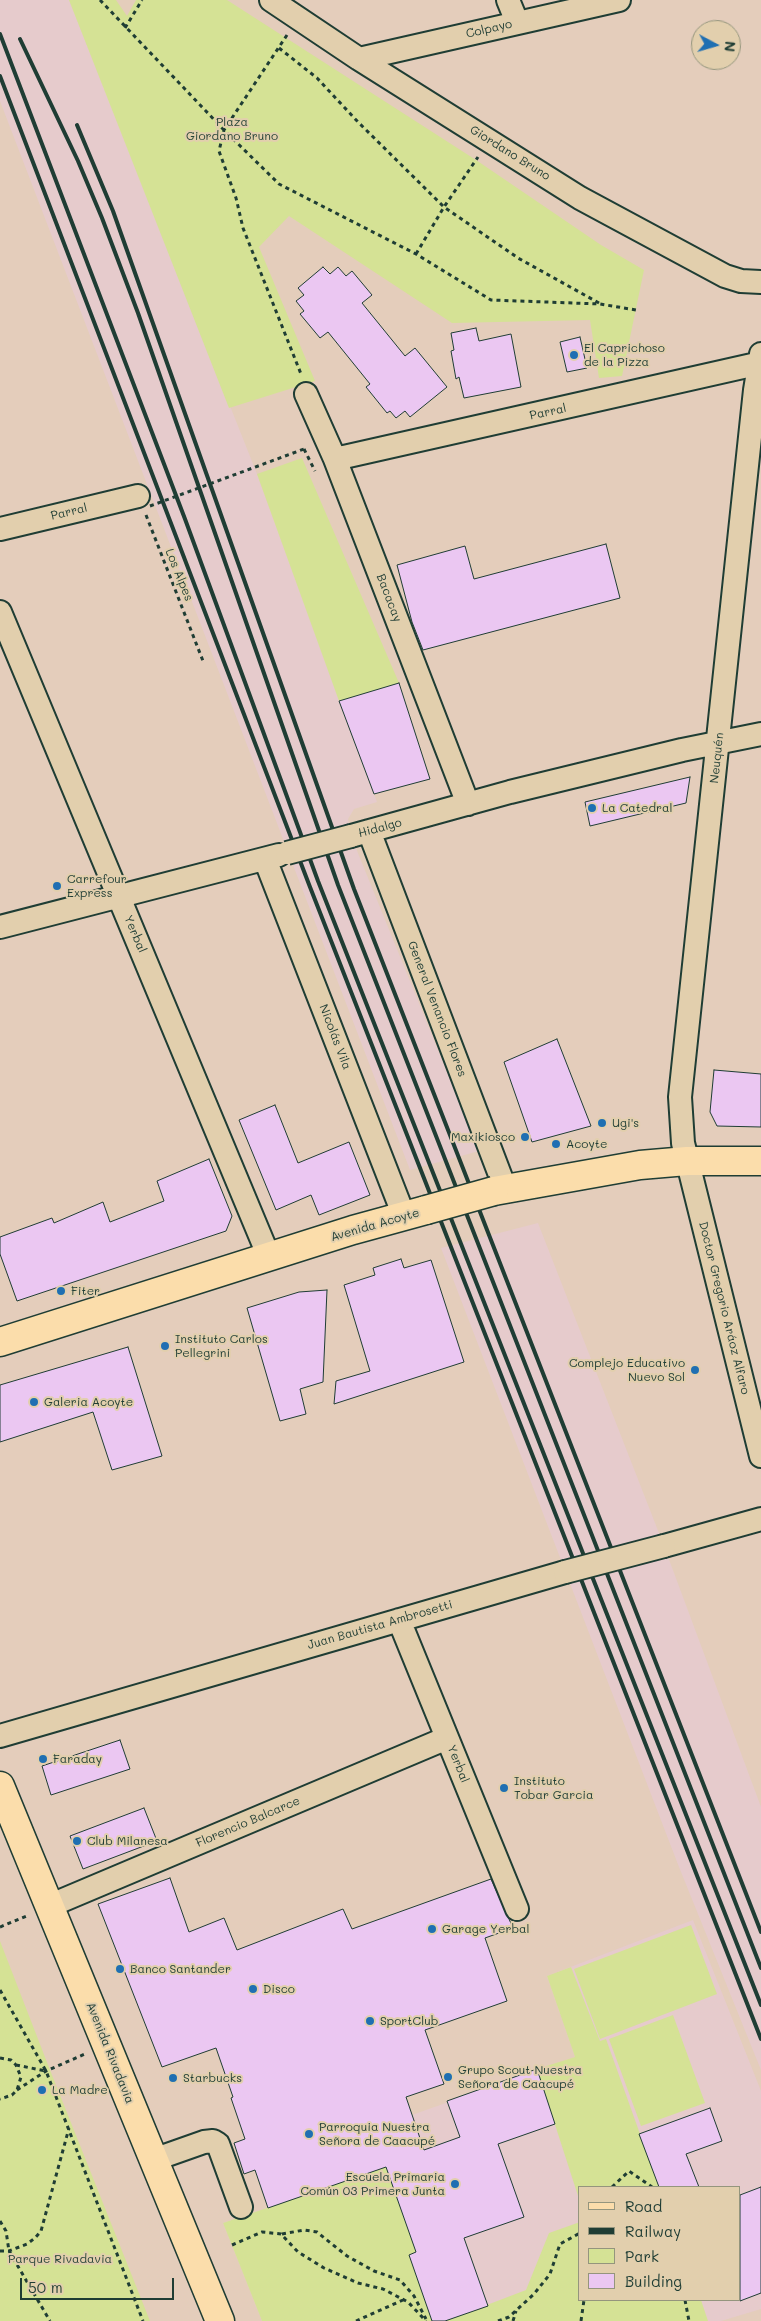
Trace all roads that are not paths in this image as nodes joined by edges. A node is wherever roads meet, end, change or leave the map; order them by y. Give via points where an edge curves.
1 (270, 0) edge
2 (508, 0) edge
3 (619, 0) edge
4 (517, 22) junction
5 (359, 59) junction
6 (761, 282) edge
7 (761, 360) edge
8 (306, 394) road end
9 (335, 459) junction
10 (144, 501) road end
11 (0, 528) edge
12 (0, 612) edge
13 (761, 734) edge
14 (719, 744) junction
15 (468, 804) junction
16 (360, 833) junction
17 (265, 858) junction
18 (119, 896) junction
19 (0, 927) edge
20 (687, 1161) junction
21 (761, 1161) edge
22 (499, 1189) junction
23 (415, 1213) junction
24 (268, 1257) junction
25 (0, 1342) edge
26 (761, 1456) edge
27 (761, 1519) edge
28 (399, 1620) junction
29 (0, 1736) edge
30 (447, 1738) junction
31 (1, 1789) edge
32 (49, 1906) junction
33 (517, 1909) dead end
34 (153, 2160) junction
35 (241, 2207) dead end
36 (220, 2321) edge

1 - 5 street, Giordano Bruno
2 - 4 street
3 - 4 street, Colpayo
4 - 5 street, Colpayo
5 - 6 street, Giordano Bruno via 580,198 725,276
7 - 9 street, Parral
7 - 14 street, Neuquén via 755,390
8 - 9 street, Bacacay
9 - 15 street, Bacacay
10 - 11 street, Parral
12 - 18 street, Yerbal
13 - 14 street, Hidalgo
14 - 15 street, Hidalgo via 682,750
14 - 20 street, Neuquén via 680,1097
15 - 16 street, Hidalgo
16 - 17 street, Hidalgo, bridge
16 - 22 street, General Venancio Flores
17 - 18 street, Hidalgo
17 - 23 street, Nicolás Vila
18 - 19 street, Hidalgo
18 - 24 street, Yerbal
20 - 21 main road, Avenida Acoyte
20 - 22 main road, Avenida Acoyte via 640,1165
20 - 26 street, Doctor Gregorio Aráoz Alfaro
22 - 23 main road, Avenida Acoyte, bridge
23 - 24 main road, Avenida Acoyte
24 - 25 main road, Avenida Acoyte
27 - 28 street, Juan Bautista Ambrosetti, bridge
28 - 29 street, Juan Bautista Ambrosetti
28 - 30 street, Yerbal
30 - 32 street, Florencio Balcarce
30 - 33 street, Yerbal
31 - 32 main road, Avenida Rivadavia
32 - 34 main road, Avenida Rivadavia
34 - 35 street via 213,2141 218,2144
34 - 36 main road, Avenida Rivadavia

